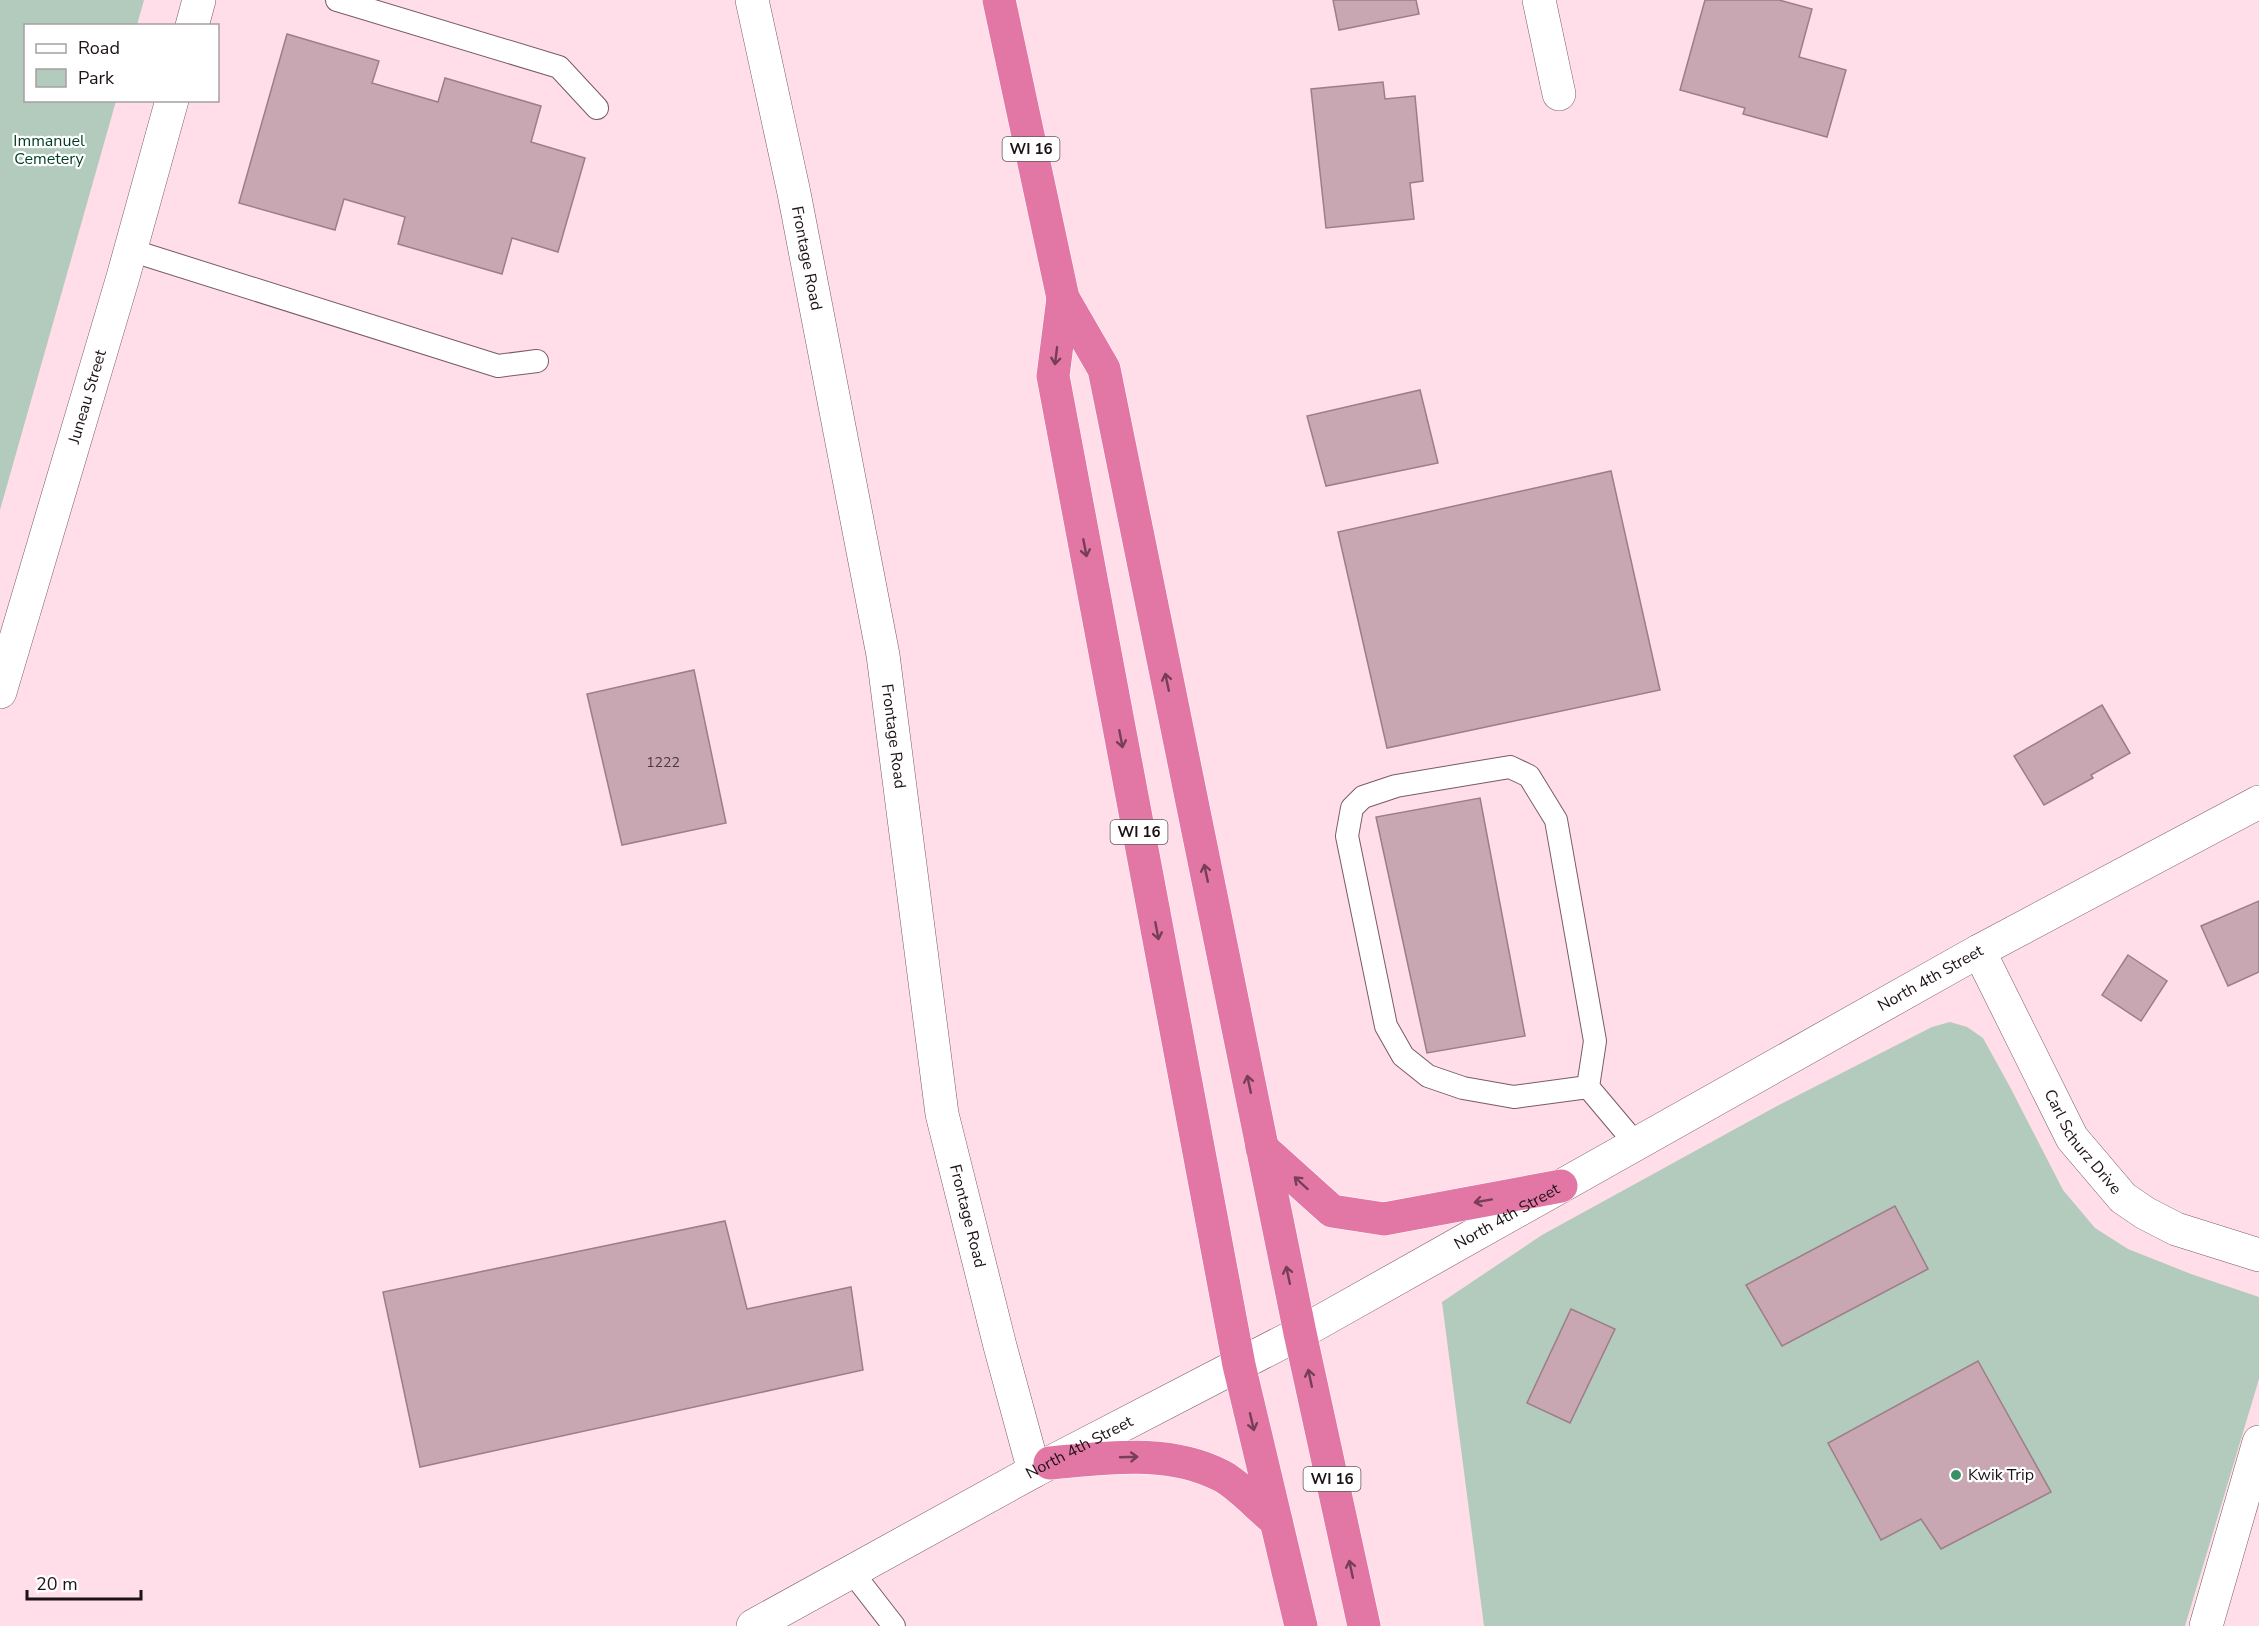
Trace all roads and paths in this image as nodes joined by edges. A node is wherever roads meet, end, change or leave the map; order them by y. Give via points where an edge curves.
1 (199, 0) edge
2 (338, 0) edge
3 (752, 0) edge
4 (999, 0) edge
5 (1539, 0) edge
6 (193, 24) edge
7 (1559, 94) dead end
8 (171, 102) edge
9 (597, 108) dead end
10 (130, 250) junction
11 (1063, 298) junction
12 (537, 361) dead end
13 (0, 692) edge
14 (2259, 802) edge
15 (1979, 951) junction
16 (1588, 1087) junction
17 (1636, 1144) junction
18 (1262, 1148) junction
19 (1561, 1186) junction
20 (2259, 1255) edge
21 (1300, 1333) junction
22 (1239, 1365) junction
23 (2259, 1442) edge
24 (1042, 1467) junction
25 (1276, 1521) junction
26 (852, 1572) junction
27 (753, 1626) edge
28 (894, 1626) edge
29 (1300, 1626) edge
30 (1364, 1626) edge
31 (2206, 1626) edge

1 - 6 street
2 - 9 lane via 559,67
3 - 24 street, Frontage Road via 794,193 883,655 942,1114 1000,1346
4 - 11 highway, WI 16
5 - 7 street
8 - 10 street, Juneau Street
10 - 12 lane via 498,366
10 - 13 street, Juneau Street
18 -> 11 highway, WI 16 via 1104,369
11 -> 22 highway, WI 16 via 1053,376
14 - 15 street, North 4th Street
15 - 17 street, North 4th Street
15 - 20 street, Carl Schurz Drive via 2072,1138 2123,1198 2176,1229
16 - 16 lane via 1514,1097 1483,1092 1428,1076 1403,1056 1386,1026 1347,836 1352,808 1363,797 1396,786 1510,767 1529,776 1556,820 1596,1041
16 - 17 lane
17 - 19 street, North 4th Street
19 -> 18 highway via 1384,1219 1332,1211
21 -> 18 highway, WI 16
19 - 21 street, North 4th Street
21 - 22 street, North 4th Street
30 -> 21 highway, WI 16
22 - 24 street, North 4th Street
22 -> 25 highway, WI 16
23 - 31 street
24 -> 25 highway via 1135,1456 1182,1461 1223,1477
24 - 26 street, North 4th Street
25 - 29 highway, WI 16
26 - 27 street, North 4th Street
26 - 28 lane

